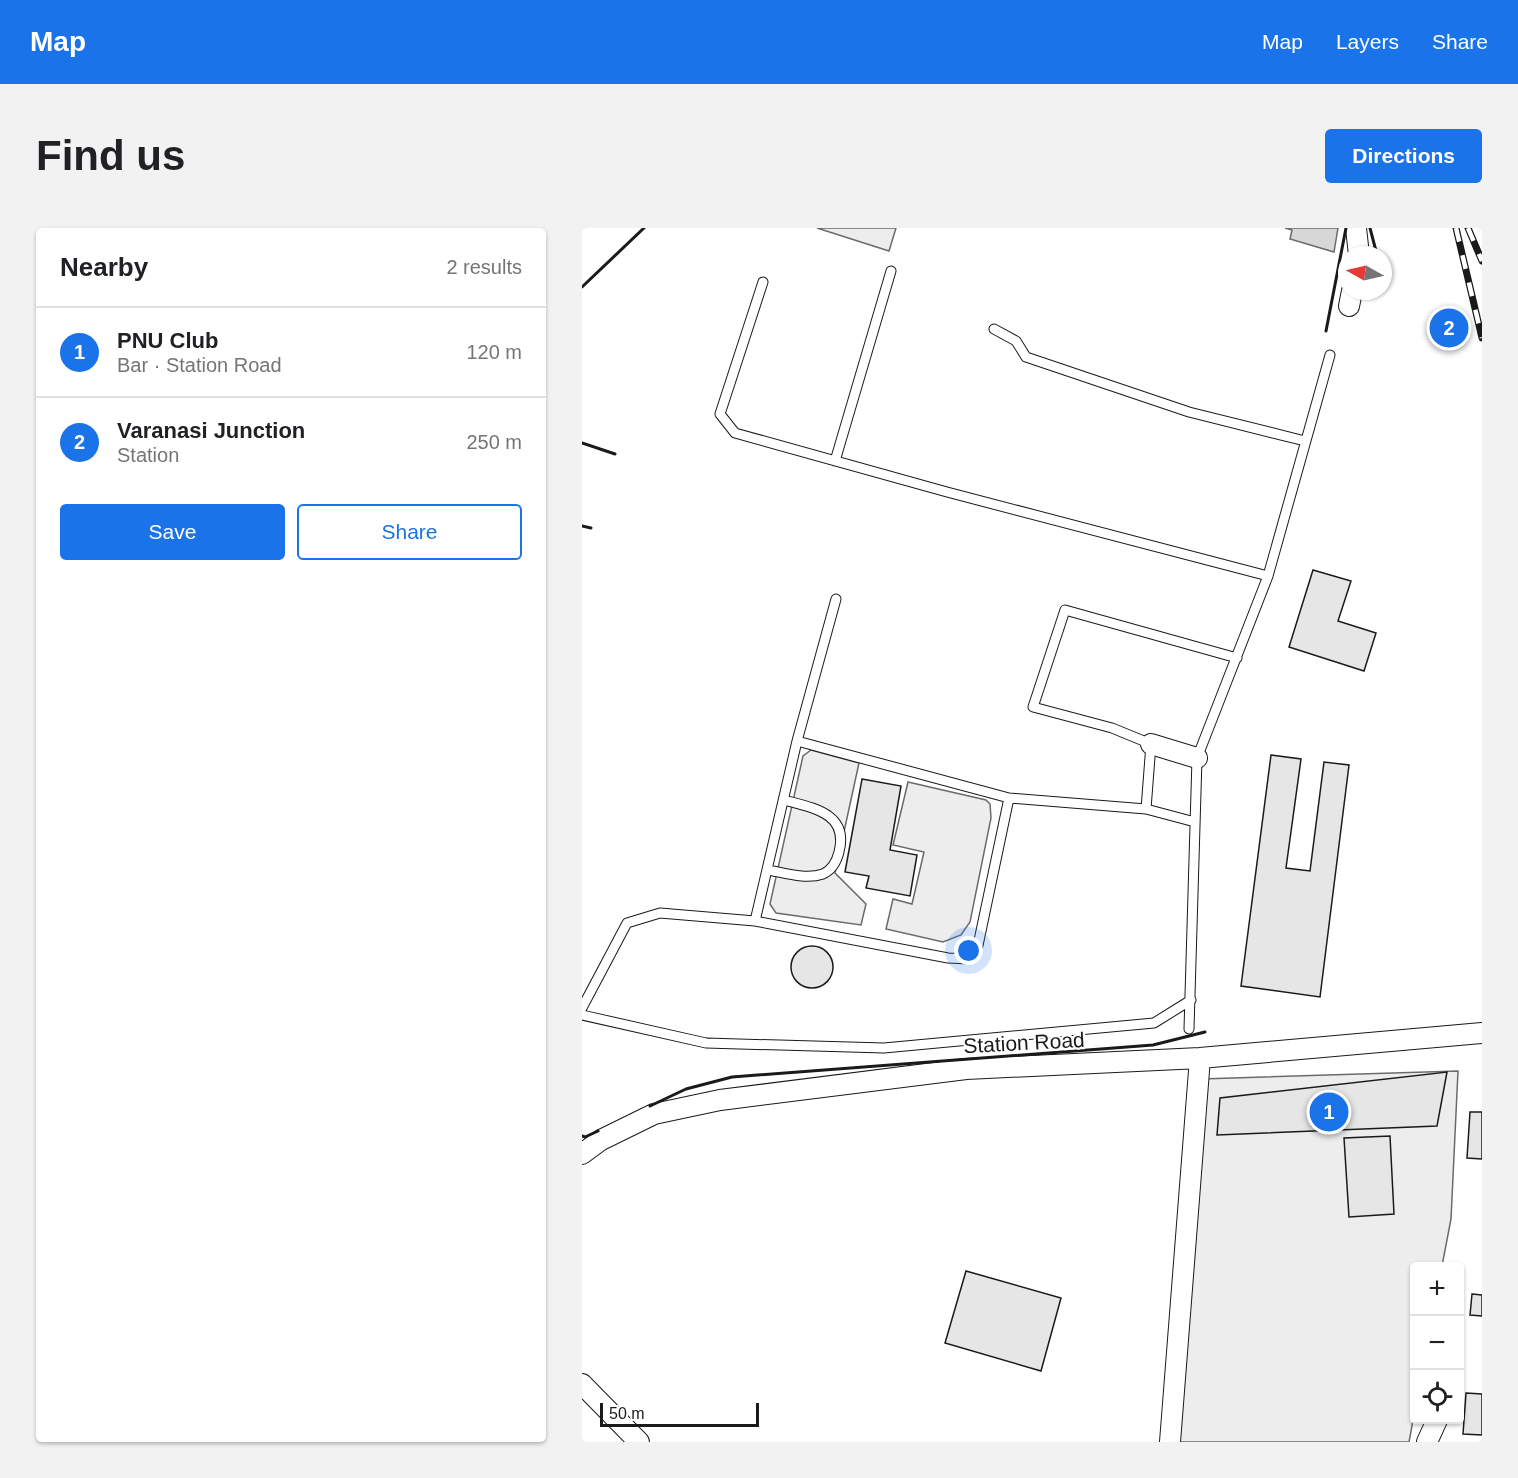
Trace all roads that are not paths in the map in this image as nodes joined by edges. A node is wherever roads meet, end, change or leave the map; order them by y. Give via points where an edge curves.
1 (1356, 228) edge
2 (1358, 246) edge
3 (891, 271) dead end
4 (763, 282) dead end
5 (994, 329) dead end
6 (1330, 355) dead end
7 (1305, 441) junction
8 (836, 460) junction
9 (1268, 576) junction
10 (836, 598) dead end
11 (1237, 658) junction
12 (797, 741) junction
13 (1150, 744) junction
14 (1197, 758) junction
15 (1009, 798) junction
16 (784, 800) junction
17 (1146, 809) junction
18 (1195, 822) junction
19 (768, 870) junction
20 (755, 921) junction
21 (1191, 1000) junction
22 (582, 1008) edge
23 (582, 1015) edge
24 (1189, 1029) dead end
25 (1482, 1033) edge
26 (1200, 1058) junction
27 (582, 1154) edge
28 (583, 1389) edge
29 (1435, 1424) edge
30 (639, 1442) edge
31 (1170, 1442) edge
32 (1427, 1442) edge

1 - 2 street
3 - 8 lane
4 - 8 lane via 720,414 735,433
5 - 7 lane via 1016,341 1026,357 1189,412
6 - 7 lane
7 - 9 lane
8 - 9 lane
9 - 11 lane
10 - 12 lane
11 - 13 lane via 1065,610 1033,707 1112,728
11 - 14 lane
12 - 15 lane
12 - 16 lane
13 - 14 street
13 - 17 lane
14 - 18 lane
15 - 17 lane
15 - 20 lane via 977,950 969,959
16 - 19 lane
16 - 19 lane via 821,810 840,828 842,840 836,862 824,873 800,877
17 - 18 lane
18 - 21 lane
19 - 20 lane
20 - 22 lane via 660,913 627,923
21 - 23 lane via 1154,1023 884,1048 706,1043
21 - 24 lane
25 - 26 street, Station Road
26 - 27 street, Station Road via 966,1069 720,1100 654,1114 601,1140
26 - 31 street
28 - 30 street
29 - 32 street

